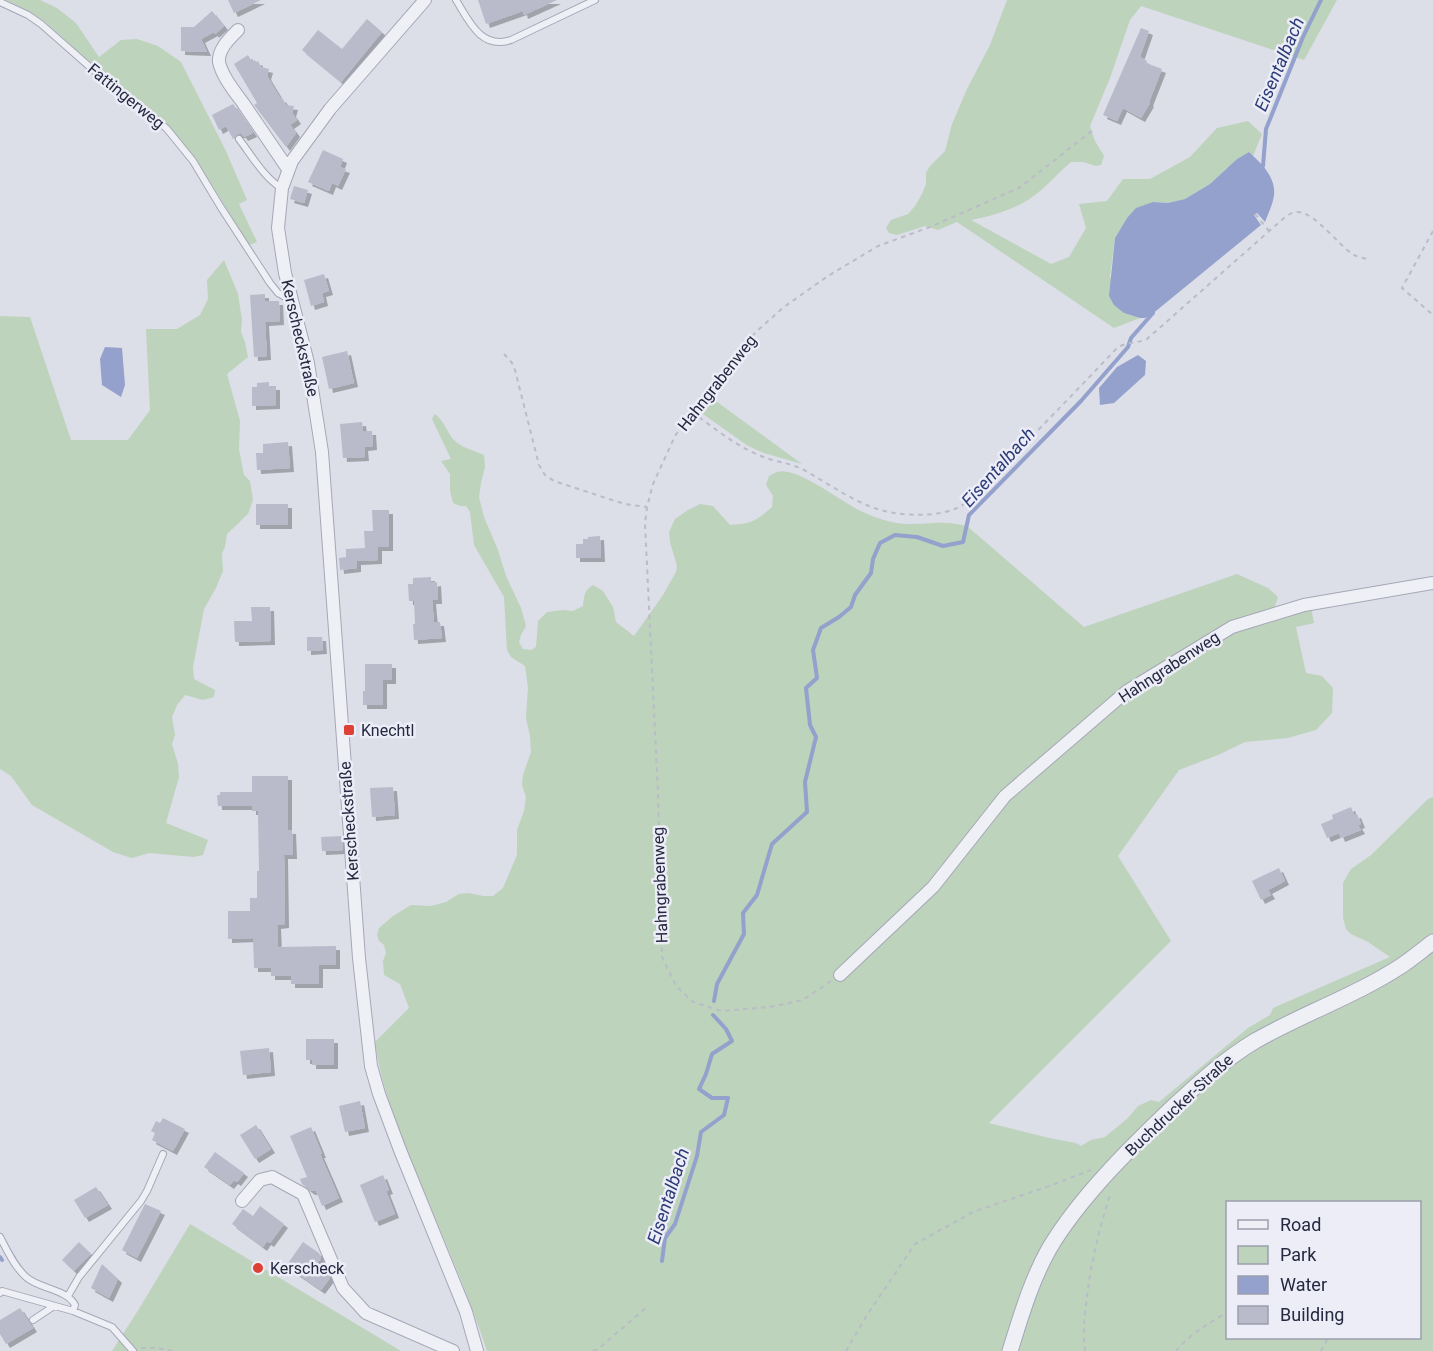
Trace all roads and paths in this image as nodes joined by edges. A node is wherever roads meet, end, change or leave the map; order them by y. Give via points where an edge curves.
1 (424, 0) edge
2 (456, 0) edge
3 (595, 0) edge
4 (0, 2) edge
5 (238, 30) dead end
6 (1093, 130) dead end
7 (239, 139) dead end
8 (288, 169) junction
9 (282, 188) junction
10 (1255, 214) dead end
11 (1269, 231) junction
12 (1433, 231) edge
13 (1368, 259) dead end
14 (292, 302) junction
15 (1433, 315) edge
16 (504, 354) dead end
17 (692, 411) junction
18 (647, 507) junction
19 (1433, 583) edge
20 (1433, 942) edge
21 (840, 975) joint
22 (163, 1154) dead end
23 (1091, 1170) dead end
24 (1112, 1187) dead end
25 (242, 1201) dead end
26 (0, 1237) edge
27 (0, 1293) edge
28 (68, 1296) junction
29 (54, 1306) junction
30 (647, 1307) dead end
31 (73, 1311) junction
32 (1226, 1313) edge
33 (33, 1320) dead end
34 (133, 1351) edge
35 (173, 1351) edge
36 (453, 1351) edge
37 (477, 1351) edge
38 (593, 1351) edge
39 (846, 1351) edge
40 (1010, 1351) edge
41 (1085, 1351) edge
42 (1176, 1351) edge

1 - 8 street, Kerscheckstraße via 330,109
2 - 3 lane via 478,32 496,43 511,40
4 - 14 lane, Fattingerweg via 41,24 168,129 193,161 270,283
5 - 8 street via 223,48 219,62 227,80
6 - 17 path, Hahngrabenweg via 1019,188 878,246 806,291 750,338
7 - 9 lane via 259,167
8 - 9 street, Kerscheckstraße
9 - 14 street, Kerscheckstraße via 278,228
10 - 11 path
11 - 13 path via 1292,213 1305,213 1355,255
11 - 17 path via 1147,339 1118,348 958,508 917,514 877,509 801,468 746,450
12 - 15 path via 1402,288
14 - 37 street, Kerscheckstraße via 308,363 322,452 358,949 371,1066 400,1150 466,1312
16 - 18 path via 515,370 539,465 545,475 612,500
17 - 18 path, Hahngrabenweg via 664,457
18 - 21 path, Hahngrabenweg via 662,957 675,986 693,1002 721,1011 803,1000
19 - 21 street, Hahngrabenweg via 1304,605 1232,627 1128,691 1005,796 933,887
20 - 40 street, Buchdrucker-Straße via 1387,974 1236,1053 1149,1129 1092,1192 1049,1249
22 - 28 lane via 141,1201
23 - 39 path via 973,1212 915,1244
24 - 41 path via 1089,1280 1083,1328
25 - 36 street via 260,1180 272,1177 303,1194 343,1288 366,1313
26 - 28 lane via 27,1278
27 - 29 lane
28 - 31 lane via 75,1305
29 - 31 lane
29 - 33 lane
30 - 38 path
31 - 34 lane via 112,1327
32 - 42 path
34 - 35 path via 145,1347

